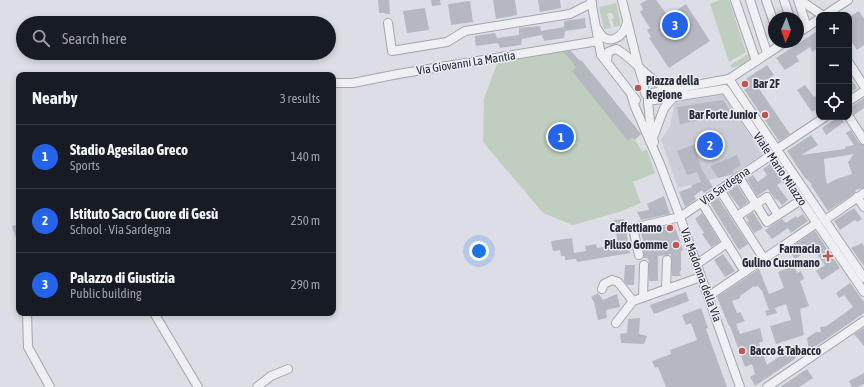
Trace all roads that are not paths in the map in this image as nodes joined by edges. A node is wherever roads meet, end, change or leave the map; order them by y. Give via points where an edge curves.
1 (622, 0) edge
2 (735, 0) edge
3 (750, 0) edge
4 (766, 0) edge
5 (784, 0) edge
6 (799, 0) edge
7 (848, 0) edge
8 (591, 2) edge
9 (770, 12) edge
10 (788, 12) edge
11 (817, 12) edge
12 (830, 12) edge
13 (816, 21) edge
14 (627, 22) junction
15 (388, 23) dead end
16 (807, 27) junction
17 (804, 29) edge
18 (598, 36) junction
19 (774, 48) edge
20 (767, 53) junction
21 (607, 61) junction
22 (756, 61) junction
23 (638, 65) junction
24 (852, 68) edge
25 (729, 79) junction
26 (336, 83) edge
27 (864, 86) edge
28 (685, 87) junction
29 (864, 91) edge
30 (674, 97) junction
31 (647, 98) junction
32 (852, 99) edge
33 (635, 101) junction
34 (821, 120) edge
35 (851, 120) edge
36 (653, 138) junction
37 (864, 140) edge
38 (774, 152) junction
39 (660, 164) junction
40 (739, 177) junction
41 (720, 190) junction
42 (861, 195) edge
43 (801, 200) junction
44 (702, 203) junction
45 (756, 204) junction
46 (864, 207) edge
47 (778, 215) junction
48 (737, 216) junction
49 (680, 217) junction
50 (821, 222) junction
51 (727, 243) junction
52 (639, 255) dead end
53 (764, 259) junction
54 (667, 260) dead end
55 (697, 264) junction
56 (644, 265) dead end
57 (745, 272) junction
58 (701, 276) junction
59 (864, 278) edge
60 (602, 289) dead end
61 (666, 289) junction
62 (864, 292) edge
63 (708, 296) junction
64 (643, 297) junction
65 (633, 301) junction
66 (27, 316) edge
67 (156, 316) edge
68 (864, 321) edge
69 (616, 323) dead end
70 (288, 369) dead end
71 (50, 387) edge
72 (198, 387) edge
73 (257, 387) edge
74 (740, 387) edge
75 (767, 387) edge

1 - 14 street
2 - 22 street
3 - 20 street
4 - 9 street
5 - 10 street
6 - 11 street
6 - 16 street
7 - 12 street
8 - 15 street via 570,14 465,31 447,42 392,51
8 - 18 street
13 - 16 street
14 - 18 street via 624,33 616,38 611,39 600,34
14 - 23 street
16 - 17 street
18 - 21 street via 601,55
18 - 26 street, Via Giovanni La Mantia via 353,83
19 - 20 street
20 - 22 street
21 - 23 street via 608,52 616,49
21 - 33 street
22 - 25 street
23 - 28 street via 664,86
23 - 31 street
24 - 27 street
25 - 28 street
25 - 38 street, Viale Mario Milazzo
28 - 31 street
29 - 32 street
30 - 31 street
30 - 36 street via 662,112
30 - 38 street, Viale Mario Milazzo via 725,89
31 - 33 street via 643,105
31 - 36 street
33 - 39 street
34 - 38 street, Via Sardegna
35 - 37 street
36 - 39 street
38 - 40 street, Via Sardegna
38 - 43 street, Viale Mario Milazzo
38 - 50 street, Viale Mario Milazzo
39 - 49 street, Via Madonna della Via
40 - 41 street, Via Sardegna
40 - 45 street
41 - 44 street, Via Sardegna
41 - 48 street
42 - 46 street
42 - 50 street
43 - 47 street
43 - 50 street, Viale Mario Milazzo
44 - 49 street, Via Sardegna
44 - 51 street
45 - 47 street via 767,222
45 - 47 street via 767,197
45 - 48 street
48 - 53 street
49 - 52 street, Via Sardegna via 633,228
49 - 55 street, Via Madonna della Via
50 - 53 street
50 - 59 street, Viale Mario Milazzo
50 - 62 street, Viale Mario Milazzo
51 - 55 street
51 - 57 street
53 - 57 street
54 - 61 street
55 - 58 street, Via Madonna della Via
56 - 64 street
57 - 63 street
58 - 61 street
58 - 63 street, Via Madonna della Via
60 - 65 street via 604,284 612,280 618,282
61 - 64 street
63 - 74 street, Via Madonna della Via
64 - 65 street
65 - 69 street
66 - 71 street via 28,347
67 - 72 street
68 - 75 street
70 - 73 street via 270,376

